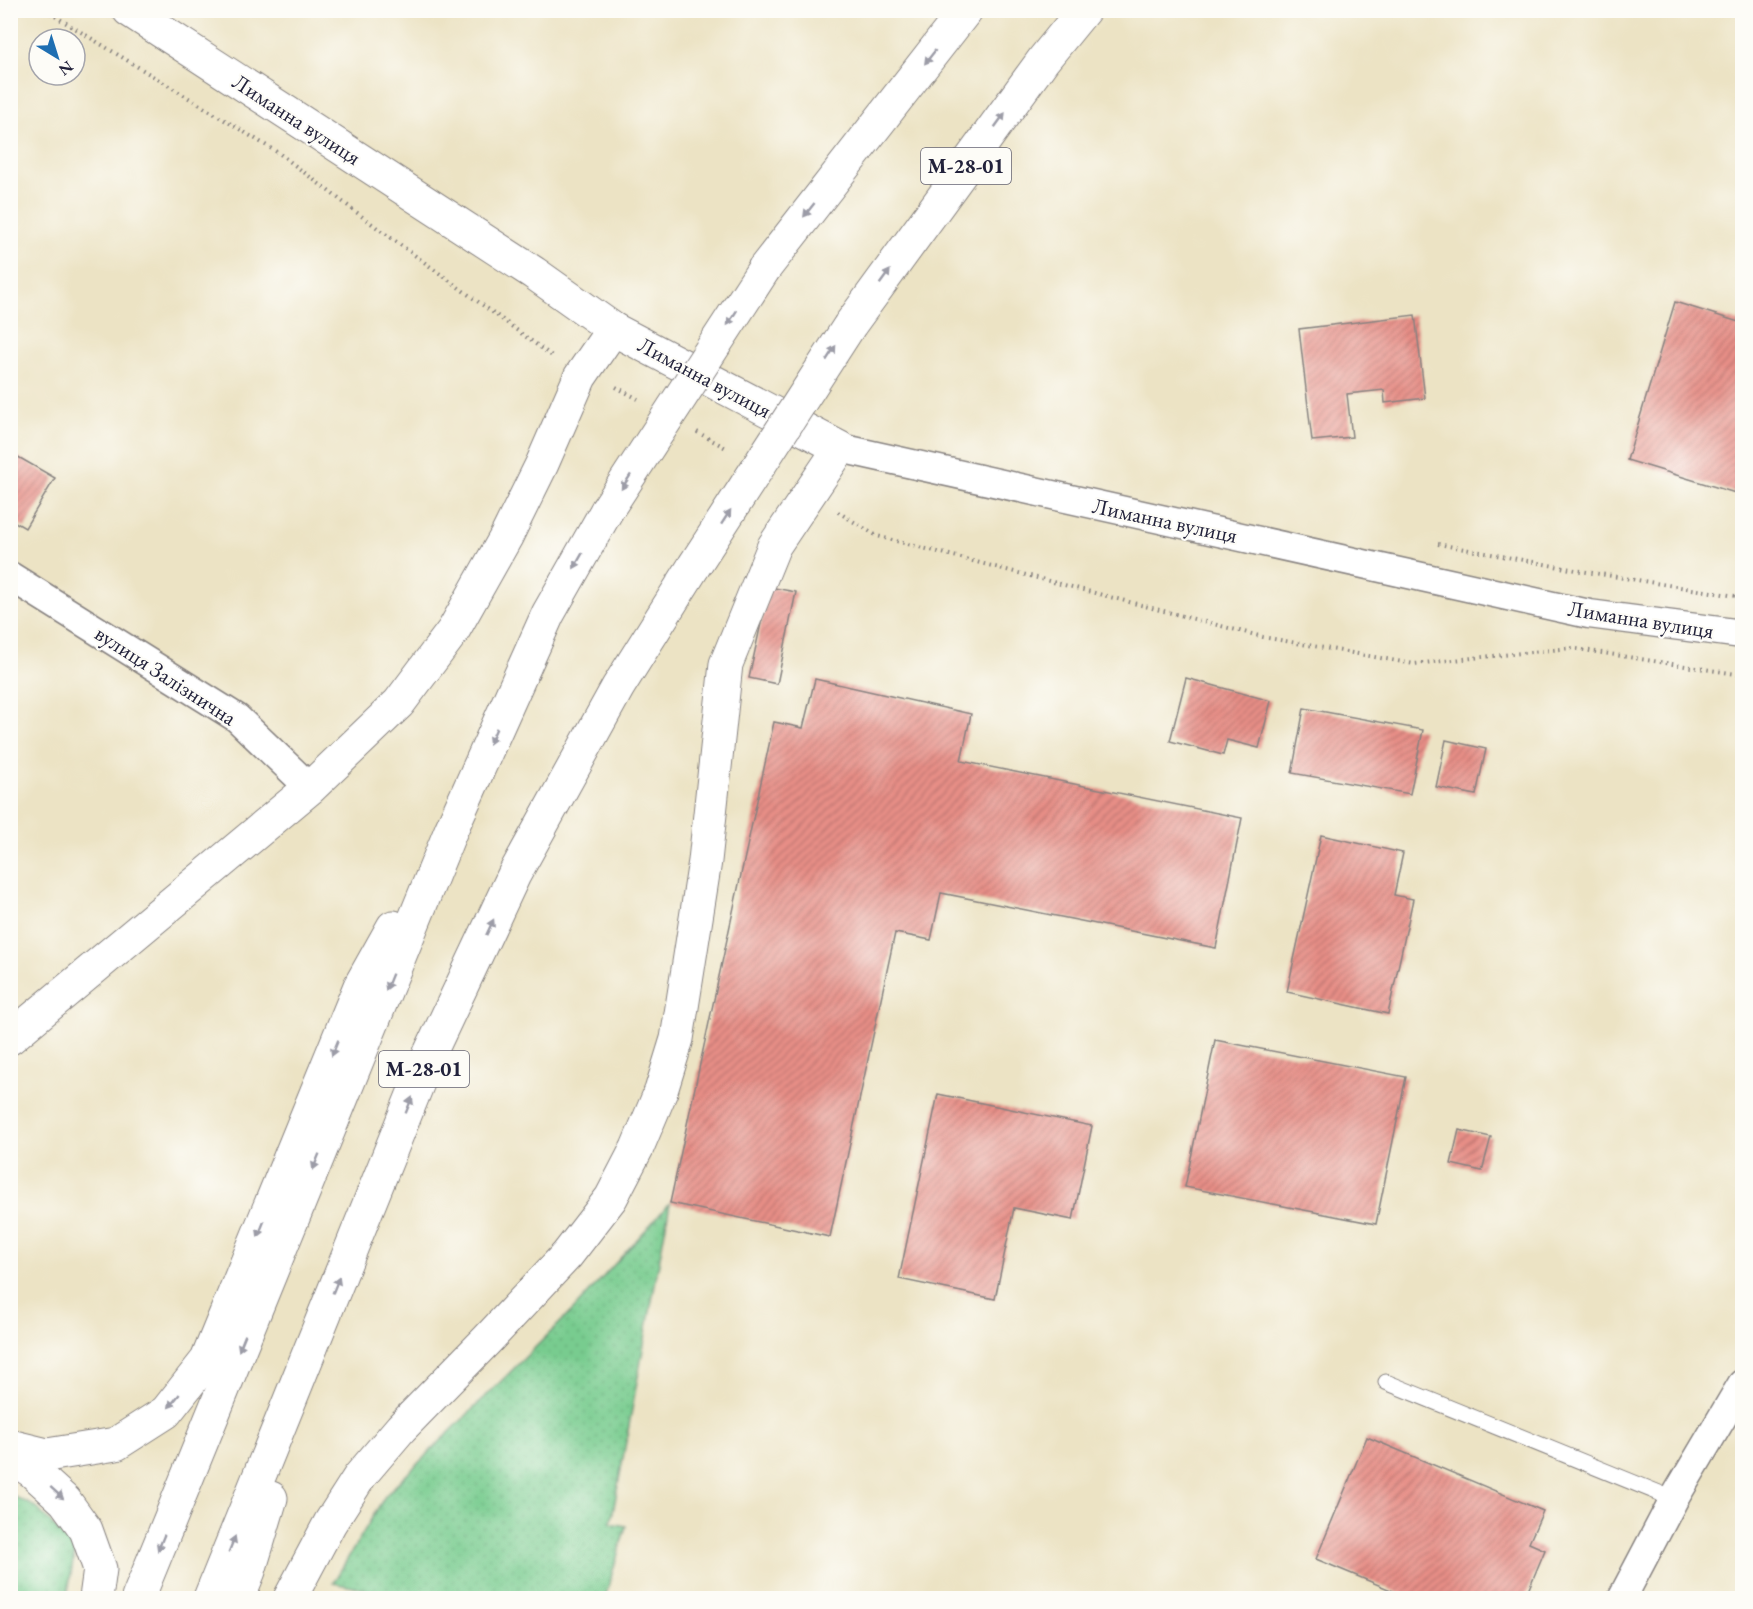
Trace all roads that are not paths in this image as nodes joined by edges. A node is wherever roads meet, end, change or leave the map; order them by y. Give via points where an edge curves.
1 (129, 10) edge
2 (966, 10) edge
3 (1084, 10) edge
4 (613, 328) junction
5 (840, 448) junction
6 (10, 576) edge
7 (1743, 634) edge
8 (310, 788) junction
9 (451, 830) junction
10 (10, 1038) edge
11 (319, 1327) junction
12 (1386, 1382) dead end
13 (1743, 1384) edge
14 (10, 1446) edge
15 (10, 1457) edge
16 (1674, 1499) junction
17 (96, 1599) edge
18 (138, 1599) edge
19 (210, 1599) edge
20 (238, 1599) edge
21 (290, 1599) edge
22 (1622, 1599) edge

1 - 4 main road, Лиманна вулиця
2 -> 9 main road, М-28-01, bridge via 764,269 607,510 548,614
11 -> 3 main road, М-28-01, bridge via 430,1053 514,875 618,687 850,324
4 - 5 main road, Лиманна вулиця
4 - 8 main road, Лиманна вулиця via 580,377 506,537 453,631 399,703
5 - 7 street, Лиманна вулиця via 1589,614
5 - 21 main road via 774,546 726,664 705,861 677,1039 637,1148 611,1198 567,1255 360,1476
6 - 8 street, вулиця Залізнична via 237,718
8 - 10 main road, Лиманна вулиця
9 -> 14 main road via 360,986 207,1360 166,1412 116,1444 47,1455
9 -> 18 main road, М-28-01
19 -> 11 main road, М-28-01
11 - 20 main road
12 - 16 lane
13 - 16 street
15 -> 17 main road via 65,1501 86,1530 100,1569
16 - 22 street

